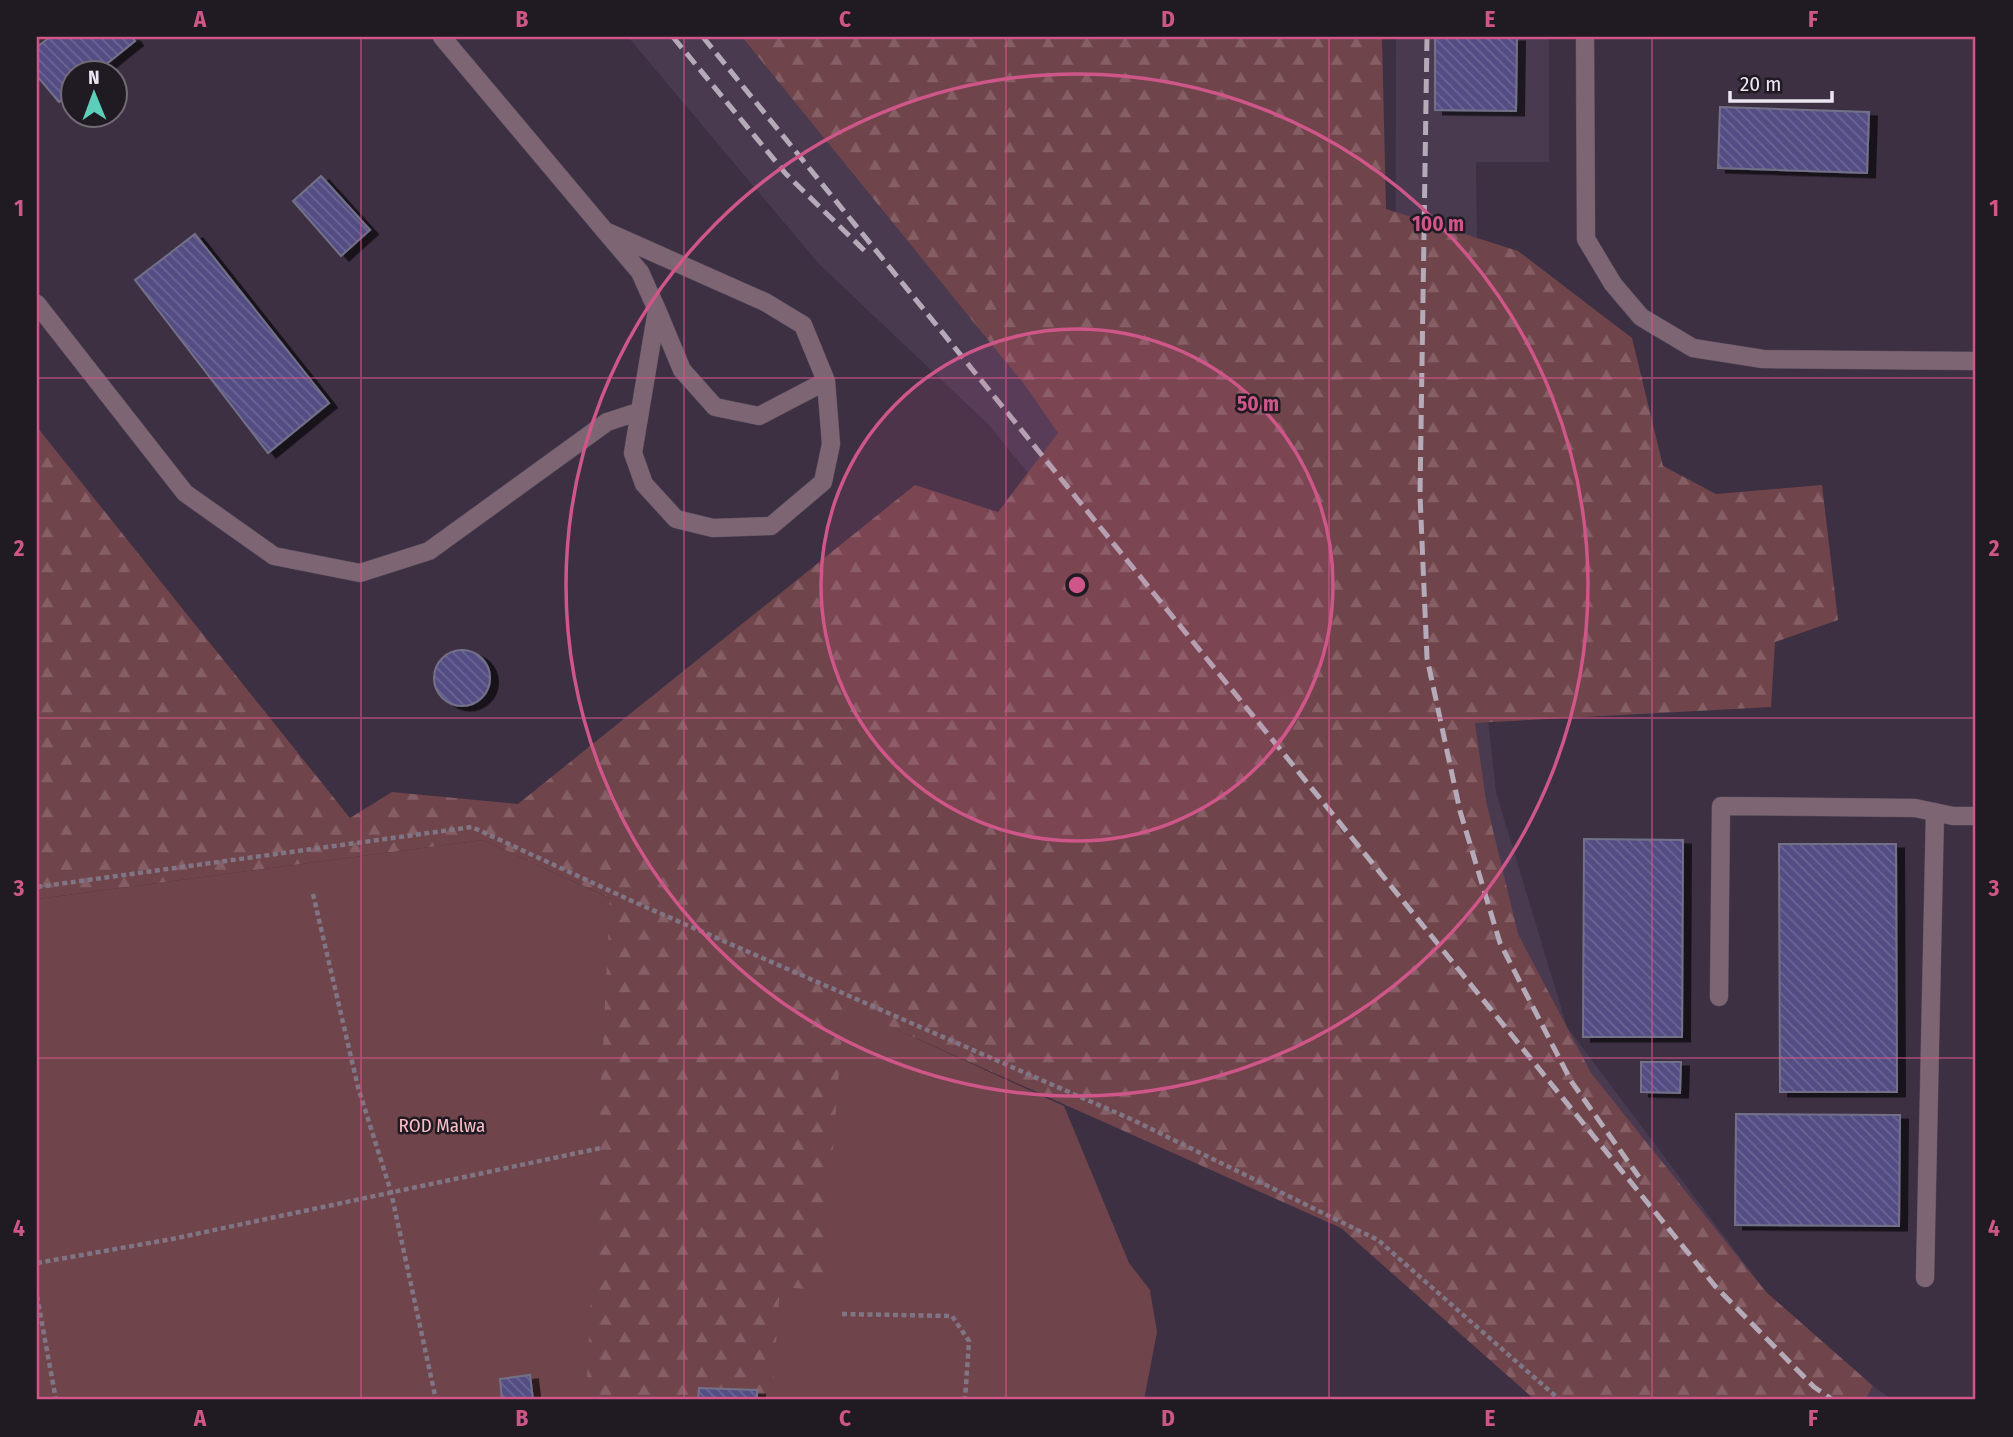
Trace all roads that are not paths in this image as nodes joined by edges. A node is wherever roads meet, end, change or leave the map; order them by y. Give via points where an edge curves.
1 (442, 37) edge
2 (1585, 37) edge
3 (606, 231) junction
4 (37, 304) edge
5 (657, 310) junction
6 (1976, 361) edge
7 (826, 381) junction
8 (638, 412) junction
9 (1935, 812) junction
10 (1976, 816) edge
11 (1719, 997) dead end
12 (1925, 1278) dead end

1 - 3 street
2 - 6 street via 1586,239 1613,284 1641,317 1693,348 1763,359
3 - 5 street via 640,272
3 - 7 street via 765,302 803,325
4 - 8 street via 184,493 274,556 360,573 429,551 607,422
5 - 7 street via 681,370 715,407 759,416
5 - 8 street
7 - 8 street via 831,444 823,482 771,526 713,528 676,519 644,484 633,453
9 - 10 street
9 - 11 street via 1721,806
9 - 12 street

